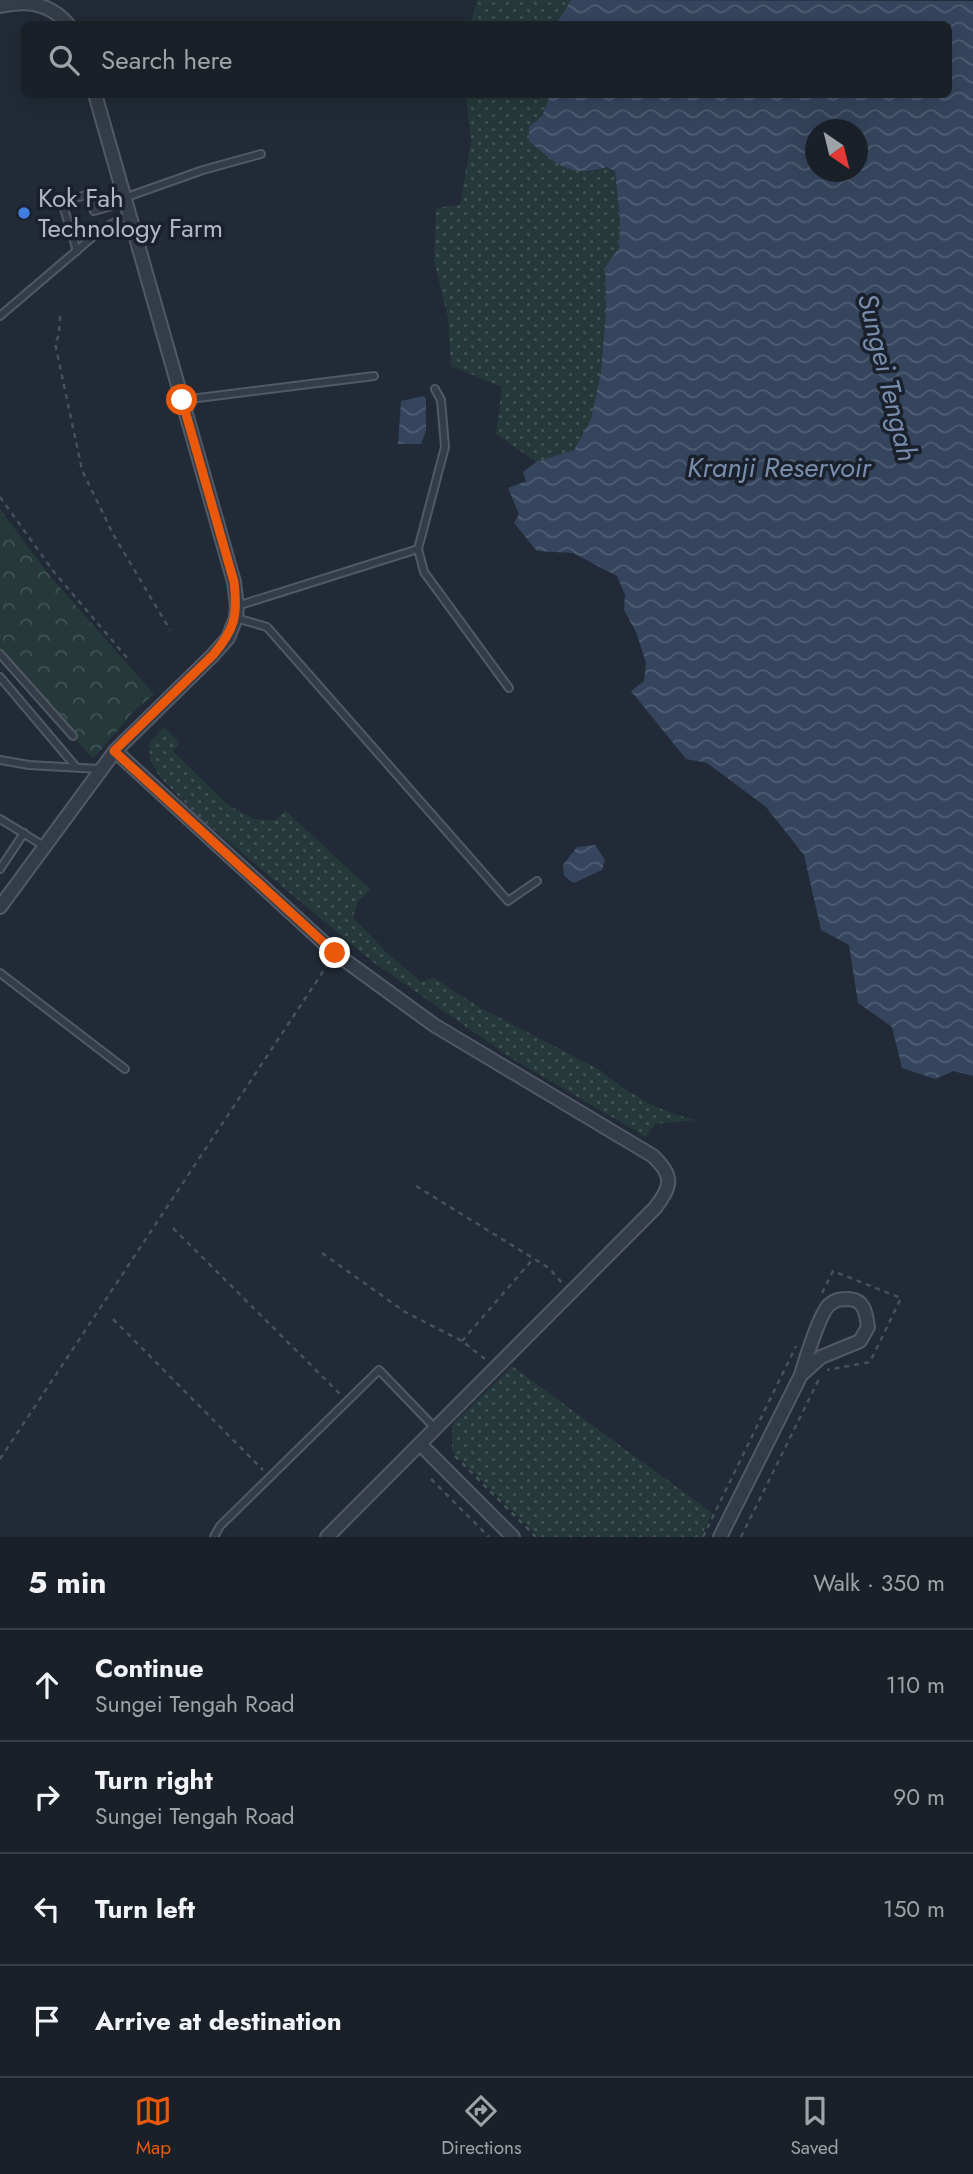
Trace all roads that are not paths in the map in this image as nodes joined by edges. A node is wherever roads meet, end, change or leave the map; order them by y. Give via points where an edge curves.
1 (48, 3) edge
2 (0, 6) edge
3 (65, 21) edge
4 (96, 98) edge
5 (261, 154) dead end
6 (126, 205) junction
7 (77, 251) junction
8 (0, 316) edge
9 (374, 376) dead end
10 (435, 388) dead end
11 (182, 400) junction
12 (418, 549) junction
13 (237, 612) junction
14 (0, 654) edge
15 (0, 677) edge
16 (509, 688) dead end
17 (73, 736) dead end
18 (114, 751) junction
19 (0, 760) edge
20 (76, 767) junction
21 (99, 769) junction
22 (0, 818) edge
23 (24, 834) junction
24 (44, 846) junction
25 (0, 869) edge
26 (537, 881) dead end
27 (0, 907) edge
28 (0, 973) edge
29 (125, 1069) dead end
30 (801, 1375) junction
31 (435, 1429) junction
32 (420, 1444) junction
33 (214, 1537) edge
34 (327, 1537) edge
35 (513, 1537) edge
36 (720, 1537) edge

1 - 2 street
1 - 3 street
4 - 6 street
5 - 6 lane via 203,170
6 - 7 lane
6 - 7 lane via 94,211 89,194 62,202
6 - 11 street
7 - 8 lane
9 - 11 lane
10 - 12 lane via 441,400 445,447
11 - 13 street via 234,582
12 - 13 lane
12 - 16 lane via 433,587
13 - 18 street via 228,638 213,655
13 - 26 lane via 267,627 508,901
14 - 17 lane
15 - 20 lane
18 - 21 street
18 - 31 street via 335,953 434,1025 662,1164 669,1181 655,1208
19 - 20 lane
20 - 21 lane
21 - 24 street
22 - 23 lane
23 - 24 lane
23 - 25 lane
24 - 27 street
28 - 29 lane
30 - 30 street via 827,1306 839,1299 855,1300 865,1308 868,1327 860,1341 821,1357
30 - 36 street
31 - 32 street
31 - 33 lane via 379,1370
32 - 34 street
32 - 35 street

